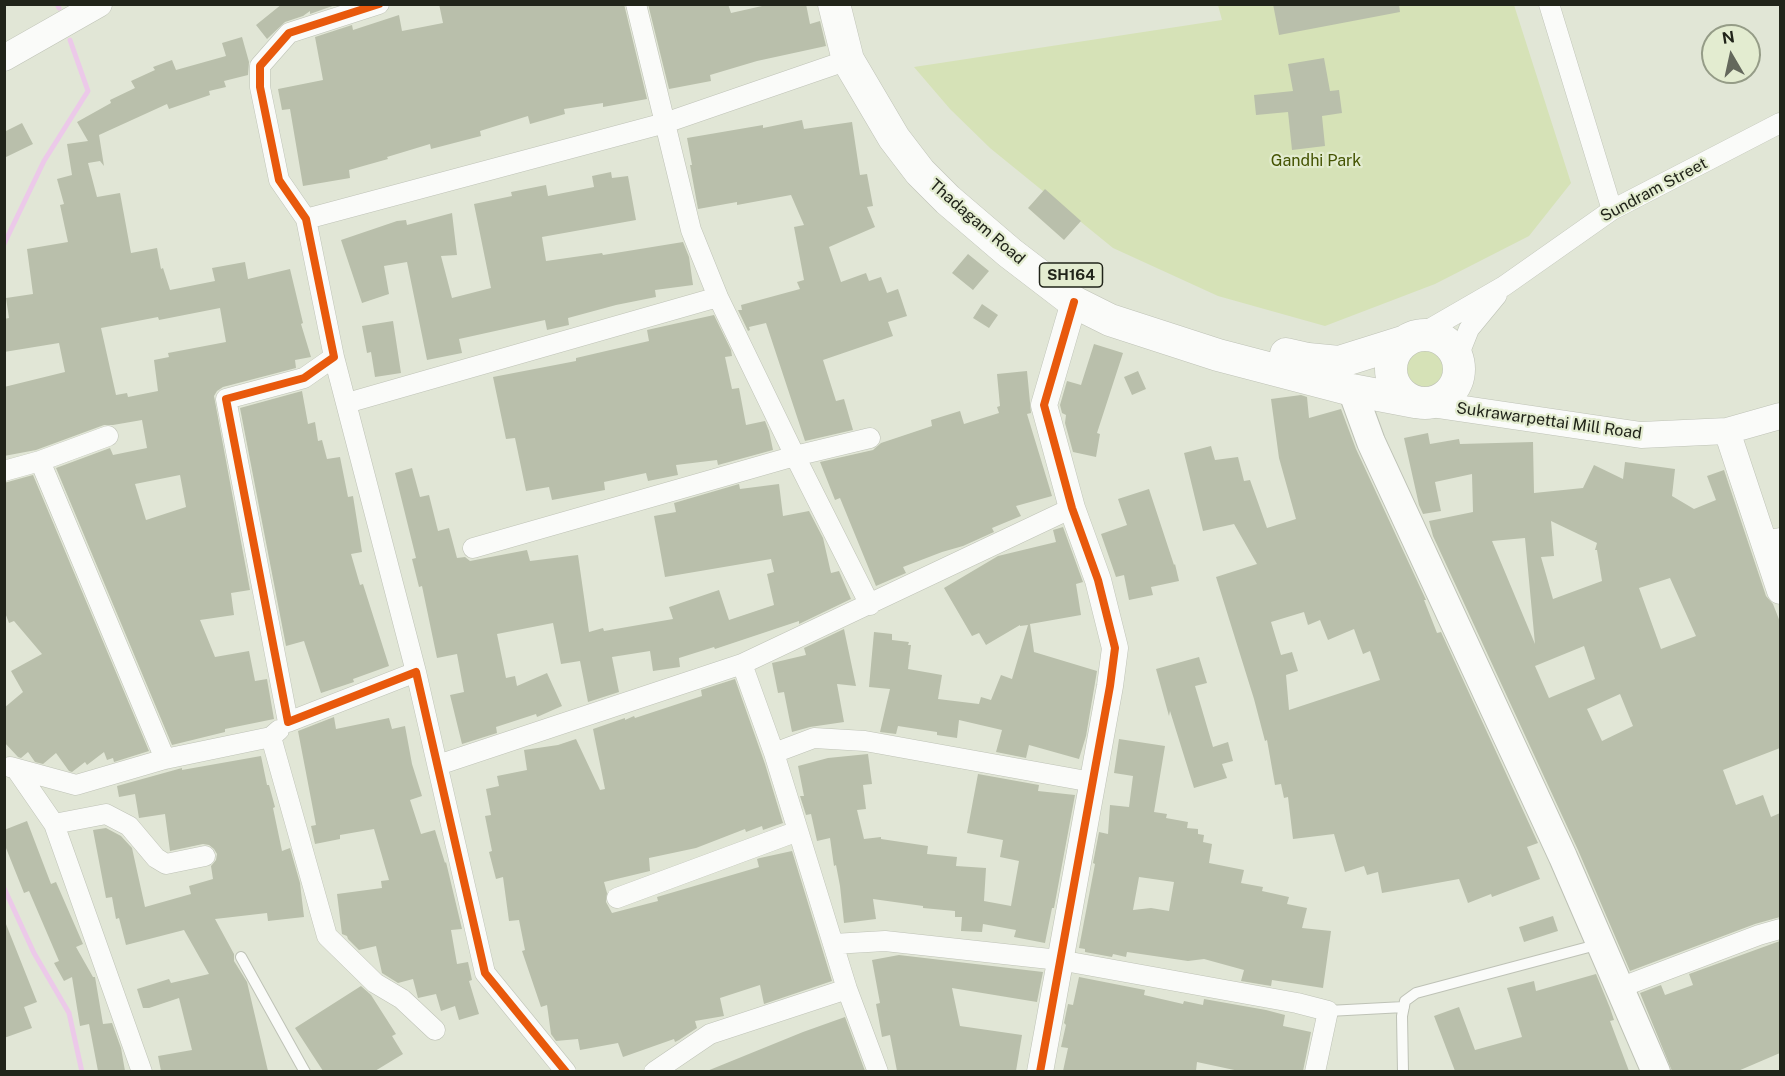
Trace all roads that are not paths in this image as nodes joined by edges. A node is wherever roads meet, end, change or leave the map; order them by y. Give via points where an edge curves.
1 (99, 4) edge
2 (379, 4) edge
3 (636, 4) edge
4 (834, 4) edge
5 (854, 4) edge
6 (1549, 4) edge
7 (4, 58) edge
8 (848, 60) junction
9 (665, 123) junction
10 (1780, 123) edge
11 (1612, 210) junction
12 (306, 219) junction
13 (1504, 286) junction
14 (718, 297) junction
15 (1074, 302) junction
16 (1410, 339) junction
17 (334, 357) junction
18 (1457, 359) junction
19 (1352, 390) junction
20 (1420, 402) junction
21 (347, 403) junction
22 (1780, 416) edge
23 (1727, 431) junction
24 (108, 436) dead end
25 (870, 438) dead end
26 (795, 456) junction
27 (40, 461) junction
28 (4, 471) edge
29 (1072, 508) junction
30 (1771, 539) edge
31 (472, 548) dead end
32 (1780, 591) edge
33 (870, 604) junction
34 (742, 664) junction
35 (416, 672) junction
36 (288, 722) junction
37 (271, 737) junction
38 (774, 753) junction
39 (165, 759) junction
40 (438, 765) junction
41 (10, 767) edge
42 (1092, 782) junction
43 (54, 824) junction
44 (798, 831) junction
45 (205, 856) dead end
46 (617, 898) dead end
47 (1780, 929) edge
48 (1600, 944) junction
49 (833, 945) junction
50 (241, 957) dead end
51 (1059, 960) junction
52 (847, 988) junction
53 (1619, 988) junction
54 (1404, 1007) junction
55 (1329, 1011) junction
56 (435, 1030) dead end
57 (142, 1071) edge
58 (304, 1071) edge
59 (566, 1071) edge
60 (654, 1071) edge
61 (878, 1071) edge
62 (1040, 1071) edge
63 (1315, 1071) edge
64 (1403, 1071) edge
65 (1656, 1071) edge

1 - 7 street
2 - 12 street via 289,33 260,66 260,87 279,180
3 - 9 street
4 - 8 main road, Thadagam Road / SH164
5 - 16 main road, Thadagam Road / SH164 via 875,67 896,105 940,164 979,201 1078,281 1116,303 1153,316 1308,359 1339,362
6 - 11 street
8 - 9 street
8 - 15 main road, Thadagam Road / SH164 via 894,138 920,172 1010,253
9 - 12 street
9 - 14 street via 691,230
10 - 11 street, Sundram Street
11 - 13 street, Sundram Street
12 - 17 street
13 - 16 street, Sundram Street
13 - 18 street, Sundram Street via 1469,329
14 - 21 street
14 - 26 street
15 - 19 main road, Thadagam Road / SH164 via 1110,321 1218,355
15 - 29 street via 1044,405
16 - 18 main road, SH164 via 1435,337 1445,342
16 - 20 main road via 1394,355 1391,374 1399,392
17 - 21 street
17 - 36 street via 304,378 226,399
18 - 20 main road via 1459,369 1452,389 1435,401
19 - 20 main road, Thadagam Road / SH164
19 - 48 main road via 1371,442
20 - 23 street, Sukrawarpettai Mill Road via 1641,435
21 - 35 street
22 - 23 street, Sukrawarpettai Mill Road
23 - 30 street
24 - 27 street
25 - 26 street
26 - 31 street
26 - 33 street
27 - 28 street
27 - 39 street
29 - 33 street
29 - 42 street via 1098,580 1115,648
30 - 32 street
33 - 34 street
34 - 38 street
34 - 40 street
35 - 36 street
35 - 40 street
36 - 37 street
37 - 39 street
37 - 56 street via 327,936 375,982 402,999
38 - 42 street via 814,738 865,741
38 - 44 street
39 - 41 street via 76,785
40 - 59 street via 485,973
41 - 43 street
42 - 51 street
43 - 45 street via 106,814 129,826 166,864
43 - 57 street
44 - 46 street
44 - 49 street
47 - 53 street
48 - 53 main road
48 - 54 lane via 1416,993
49 - 51 street via 885,941
49 - 52 street
50 - 58 lane
51 - 55 street
51 - 62 street
52 - 60 street via 710,1035
52 - 61 street
53 - 65 main road
54 - 55 lane
54 - 64 lane
55 - 63 street

